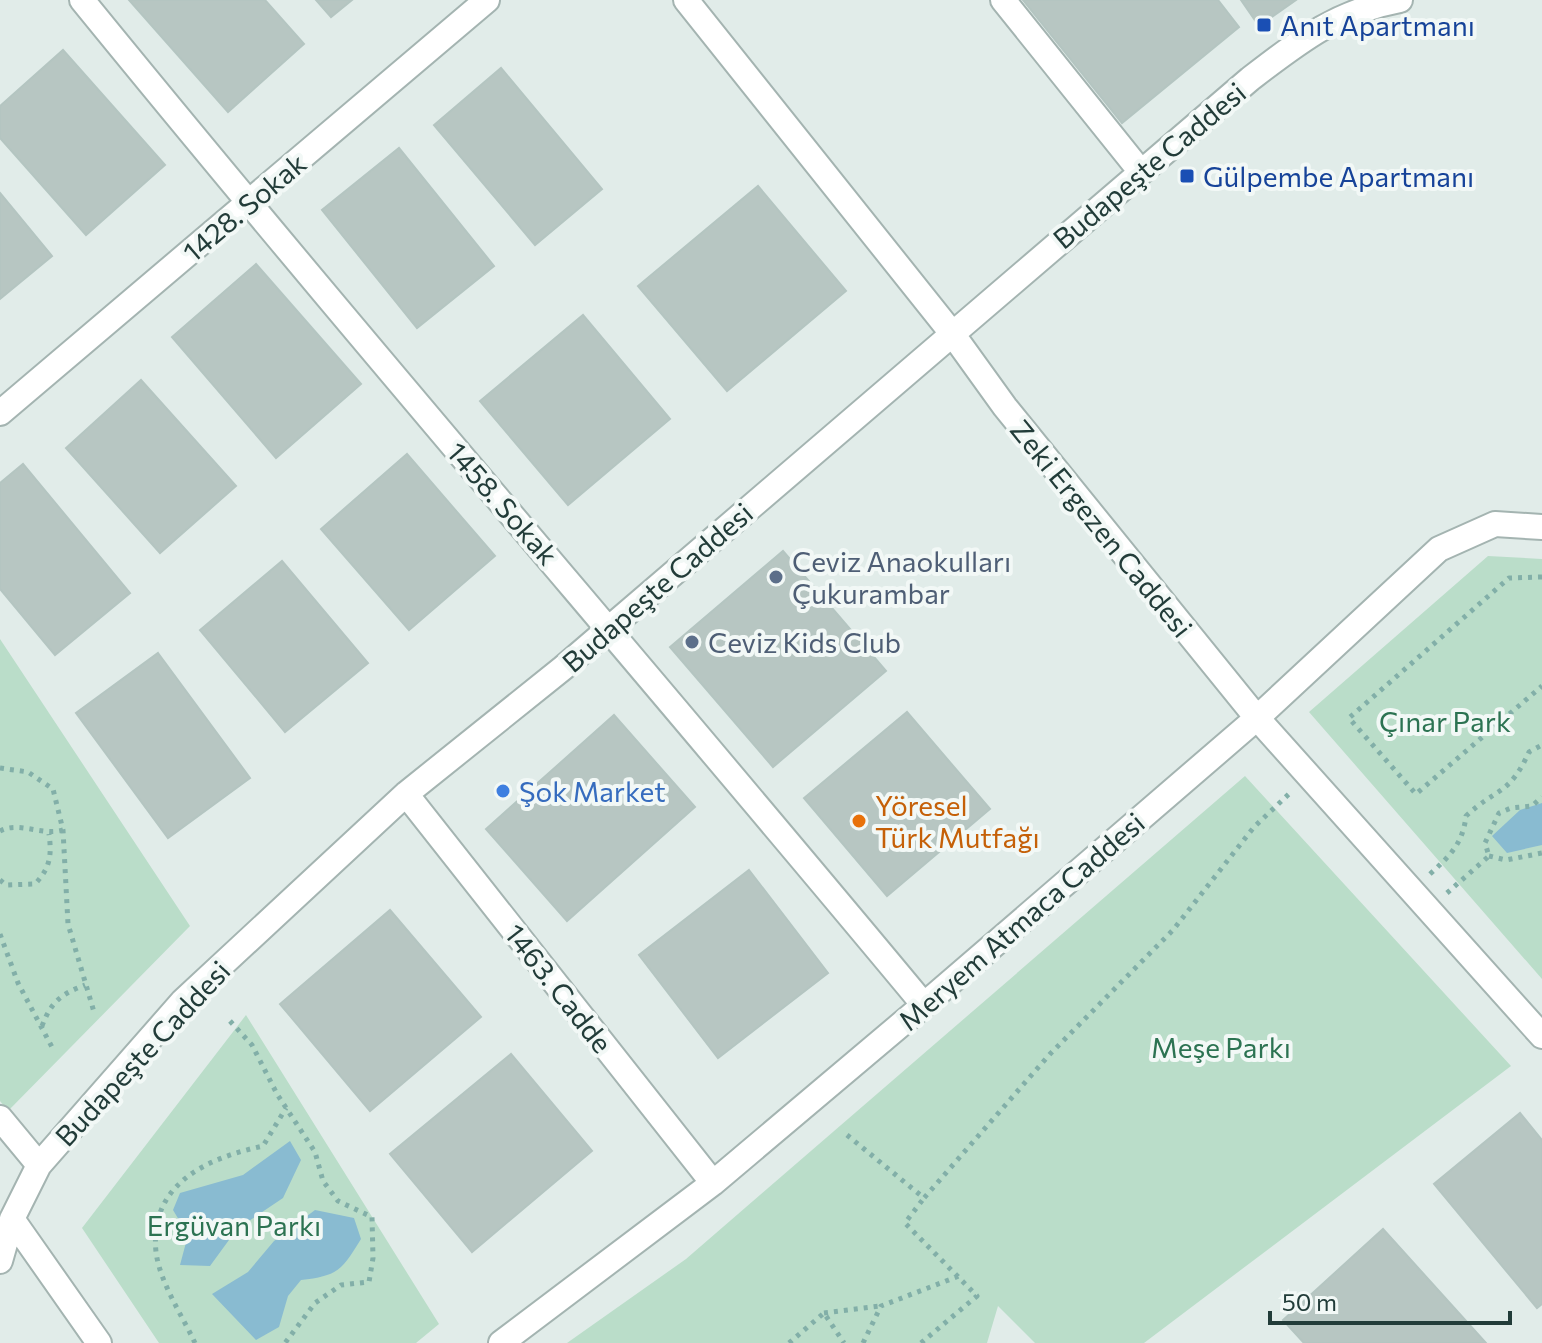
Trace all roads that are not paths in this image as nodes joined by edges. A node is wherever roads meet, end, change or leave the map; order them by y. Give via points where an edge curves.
1 (82, 0) edge
2 (487, 0) edge
3 (686, 0) edge
4 (1003, 0) edge
5 (1400, 0) edge
6 (1141, 172) junction
7 (248, 204) junction
8 (951, 332) junction
9 (0, 413) edge
10 (1542, 527) edge
11 (610, 628) junction
12 (1257, 718) junction
13 (406, 794) junction
14 (924, 1005) junction
15 (1542, 1036) edge
16 (0, 1118) edge
17 (39, 1165) junction
18 (713, 1183) junction
19 (12, 1219) junction
20 (0, 1261) edge
21 (99, 1343) edge
22 (501, 1343) edge

1 - 7 street, 1458. Sokak
2 - 7 street, 1428. Sokak
3 - 8 street, Zeki Ergezen Caddesi
4 - 6 street
5 - 6 street, Budapeşte Caddesi via 1360,8 1304,38
6 - 8 street, Budapeşte Caddesi
7 - 9 street, 1428. Sokak
7 - 11 street, 1458. Sokak
8 - 11 street, Budapeşte Caddesi
8 - 12 street, Zeki Ergezen Caddesi via 1005,407
10 - 12 street, Meryem Atmaca Caddesi via 1495,524 1439,549
11 - 13 street, Budapeşte Caddesi
11 - 14 street, 1458. Sokak
12 - 14 street, Meryem Atmaca Caddesi
12 - 15 street, Zeki Ergezen Caddesi
13 - 17 street, Budapeşte Caddesi via 183,1001
13 - 18 street, 1463. Cadde
14 - 18 street, Meryem Atmaca Caddesi
16 - 17 street
17 - 19 street, Budapeşte Caddesi
18 - 22 street, Meryem Atmaca Caddesi
19 - 20 street, Budapeşte Caddesi
19 - 21 street

